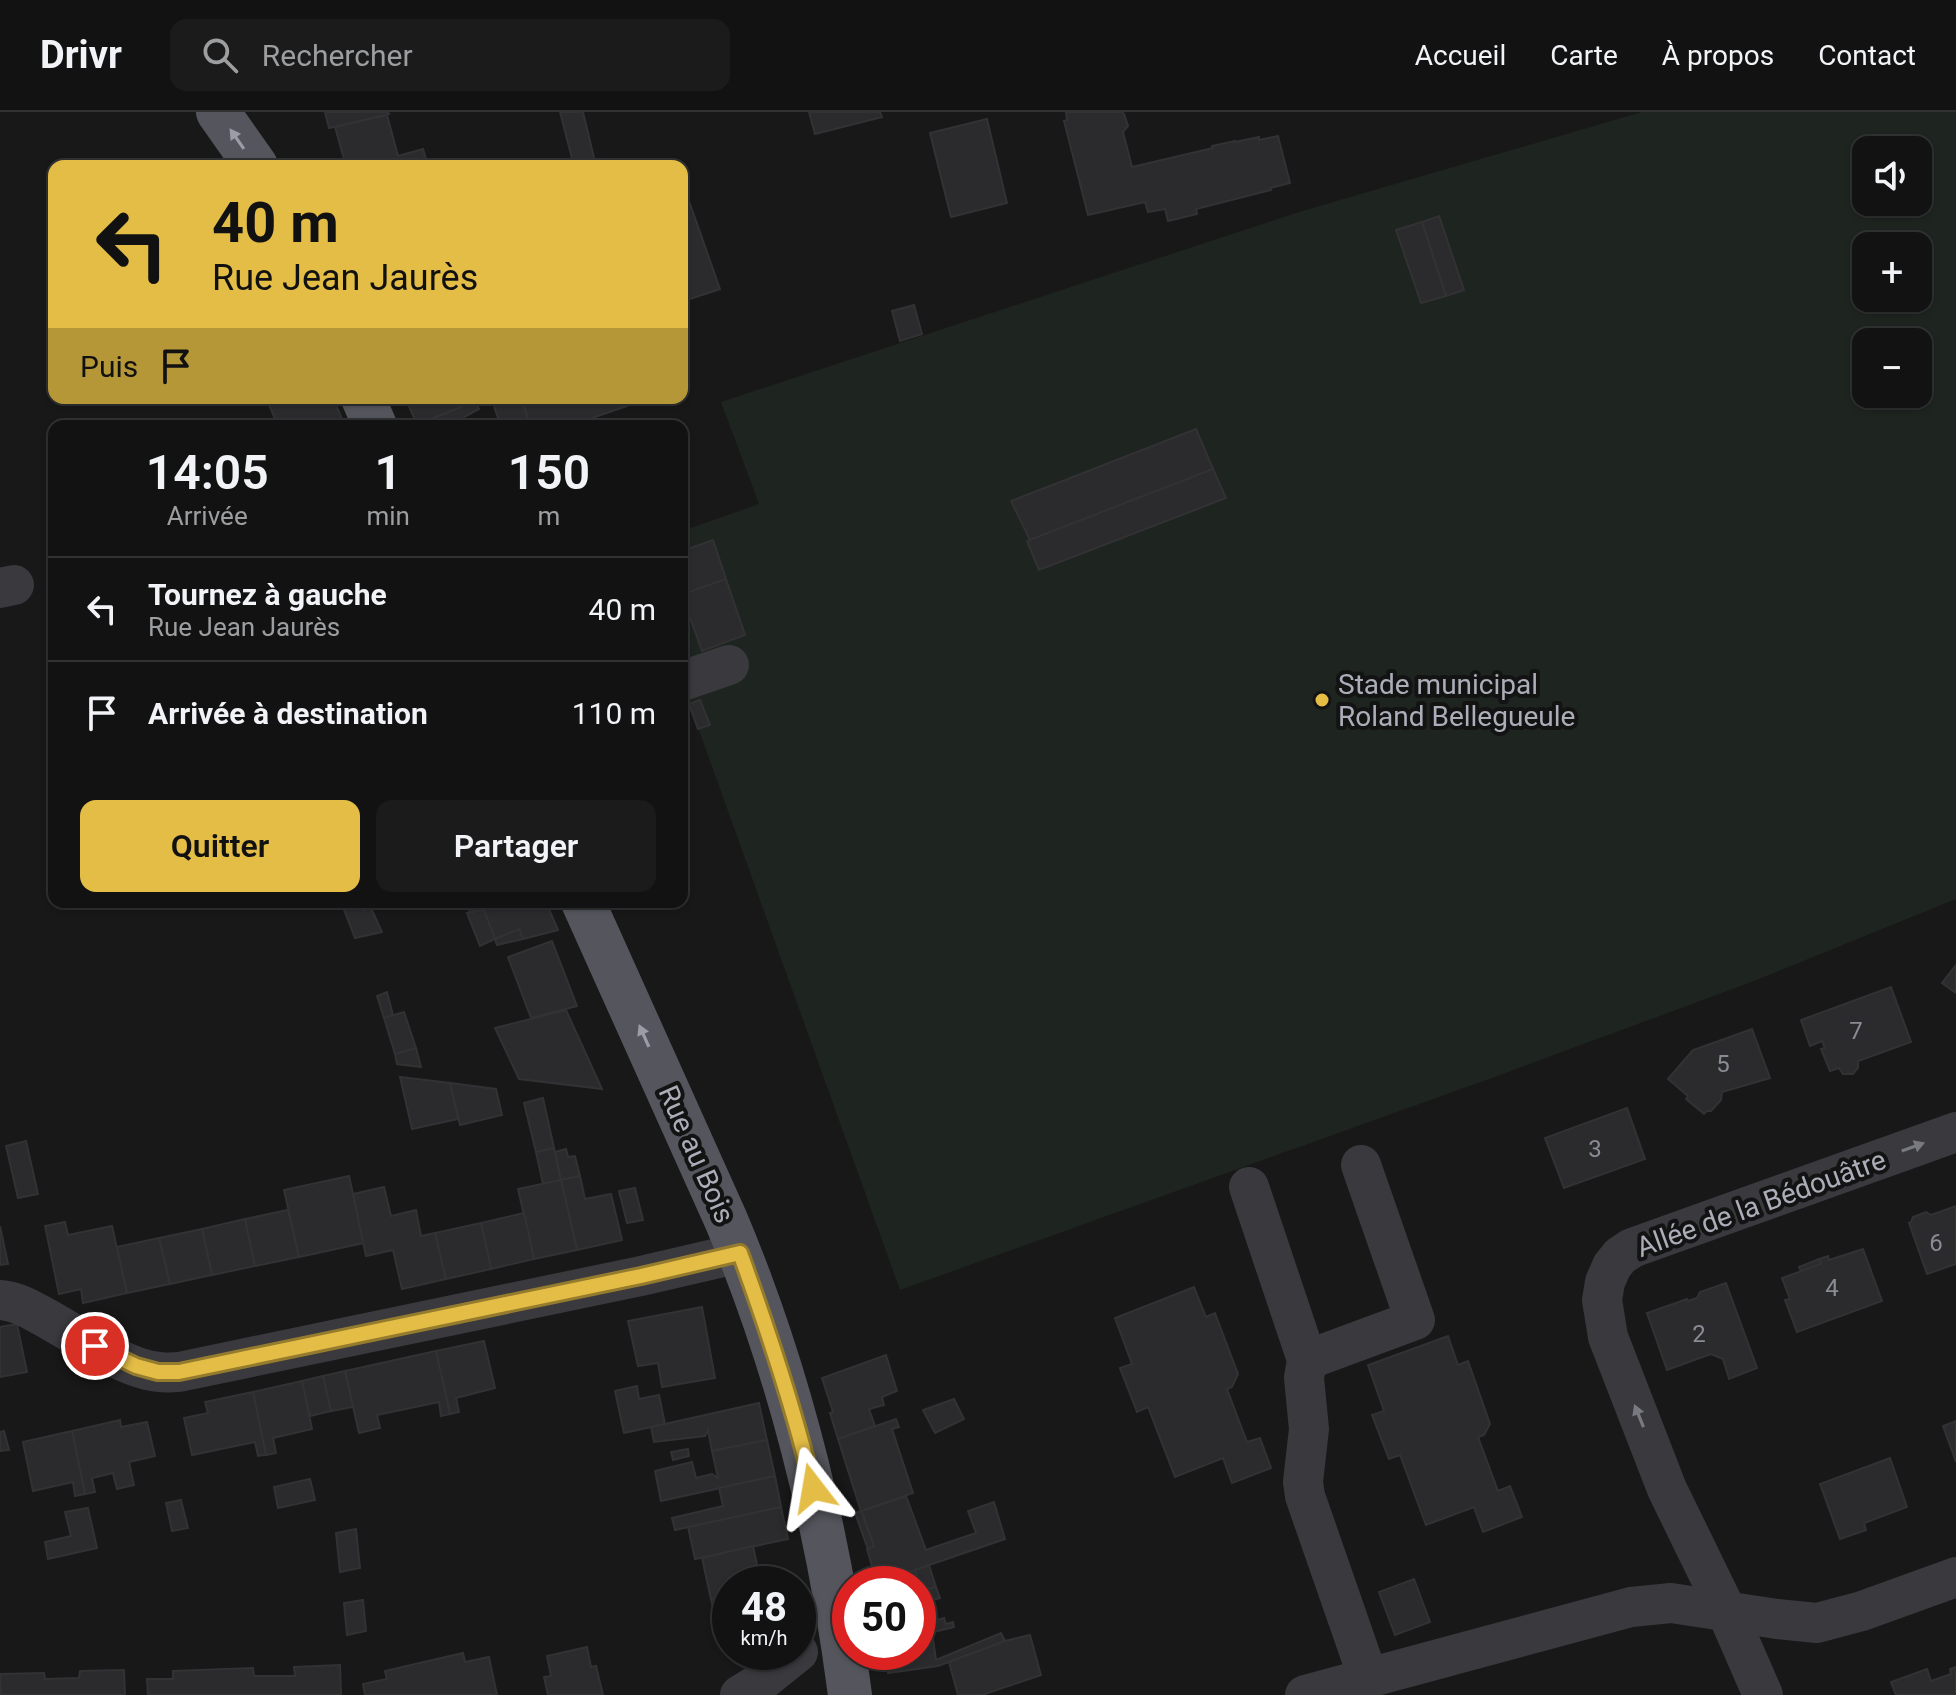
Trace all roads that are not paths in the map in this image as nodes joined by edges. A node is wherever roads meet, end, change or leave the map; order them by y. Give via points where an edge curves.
1 (218, 112) edge
2 (252, 160) edge
3 (729, 665) dead end
4 (688, 679) edge
5 (586, 908) edge
6 (1956, 1132) edge
7 (1361, 1165) dead end
8 (1249, 1187) dead end
9 (740, 1253) junction
10 (0, 1300) edge
11 (1307, 1360) junction
12 (1956, 1577) edge
13 (832, 1580) edge
14 (1726, 1610) junction
15 (776, 1670) edge
16 (847, 1670) edge
17 (1368, 1677) junction
18 (740, 1695) edge
19 (850, 1695) edge
20 (1305, 1695) edge
21 (1763, 1695) edge

2 -> 1 main road
3 - 4 street
9 -> 5 main road, Rue au Bois
14 -> 6 street, Allée de la Bédouâtre via 1667,1489 1608,1337 1602,1300 1612,1266 1632,1248
7 - 11 street via 1415,1320
8 - 11 street
9 - 10 street via 179,1372 136,1366 29,1308
9 - 13 main road, Rue au Bois via 804,1451
11 - 17 street via 1305,1496
12 - 14 street via 1817,1623
14 - 17 street via 1651,1603
14 - 21 street, Allée de la Bédouâtre
15 - 18 street
16 - 19 main road, Rue au Bois
17 - 20 street

